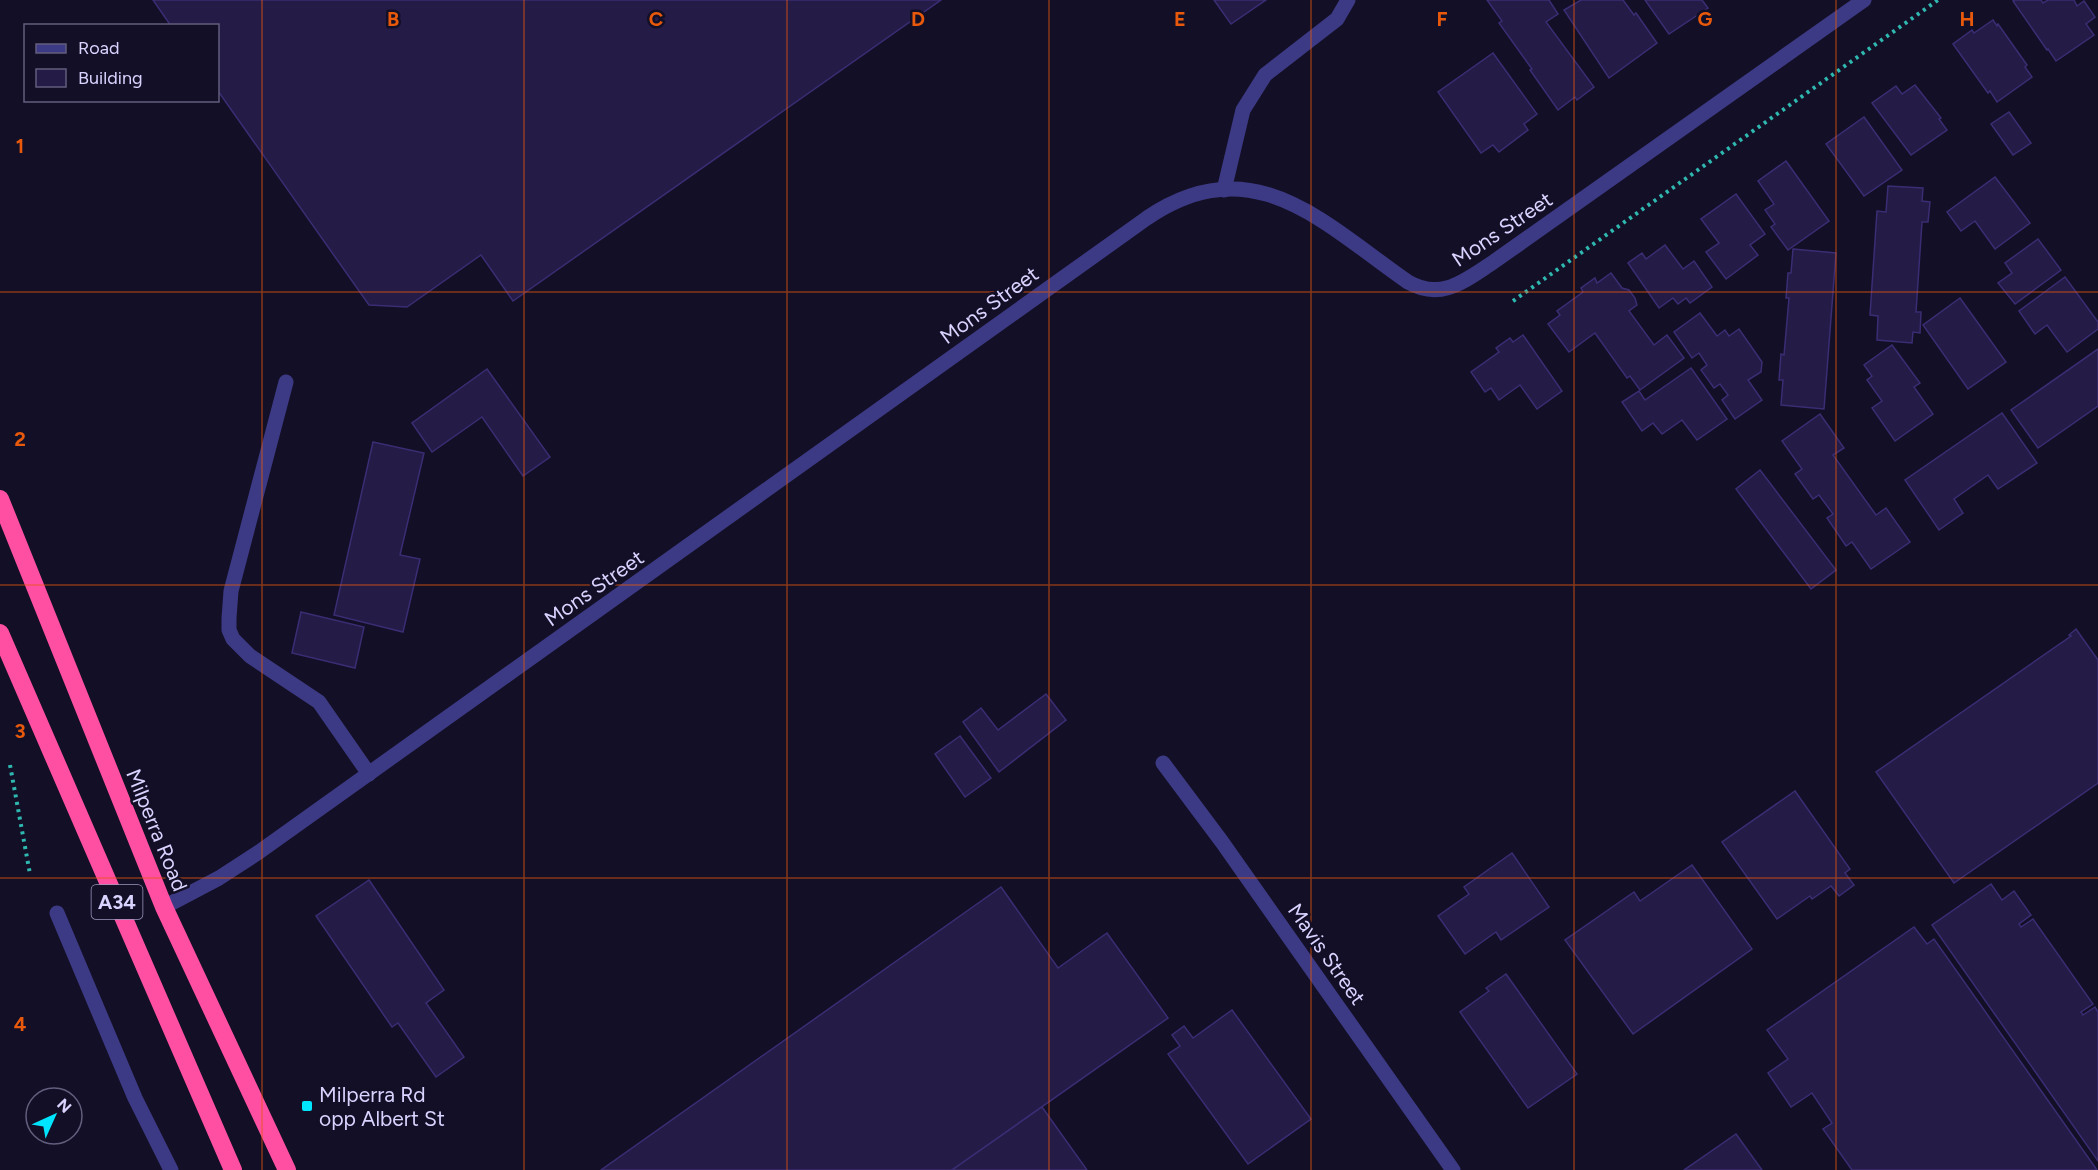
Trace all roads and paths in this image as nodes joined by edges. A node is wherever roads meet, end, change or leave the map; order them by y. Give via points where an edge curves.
1 (1348, 0) edge
2 (1864, 0) edge
3 (1938, 0) edge
4 (1224, 190) junction
5 (1513, 301) dead end
6 (286, 382) dead end
7 (0, 500) edge
8 (0, 633) edge
9 (1163, 763) dead end
10 (10, 765) dead end
11 (369, 774) junction
12 (30, 874) dead end
13 (164, 906) junction
14 (57, 913) dead end
15 (171, 1170) edge
16 (233, 1170) edge
17 (287, 1170) edge
18 (1453, 1170) edge

1 - 4 street via 1337,19 1265,75 1243,110
2 - 4 street, Mons Street via 1492,263 1443,290 1418,288 1319,218 1288,201 1256,192
3 - 5 path
4 - 11 street, Mons Street via 1175,200 1147,218
6 - 11 street via 231,591 229,630 250,656 319,702
7 - 13 highway, Milperra Road / A34
8 - 16 highway, A34
9 - 18 street, Mavis Street
10 - 12 path
11 - 13 street, Mons Street via 237,867
13 - 17 highway, Milperra Road / A34
14 - 15 street via 135,1098

